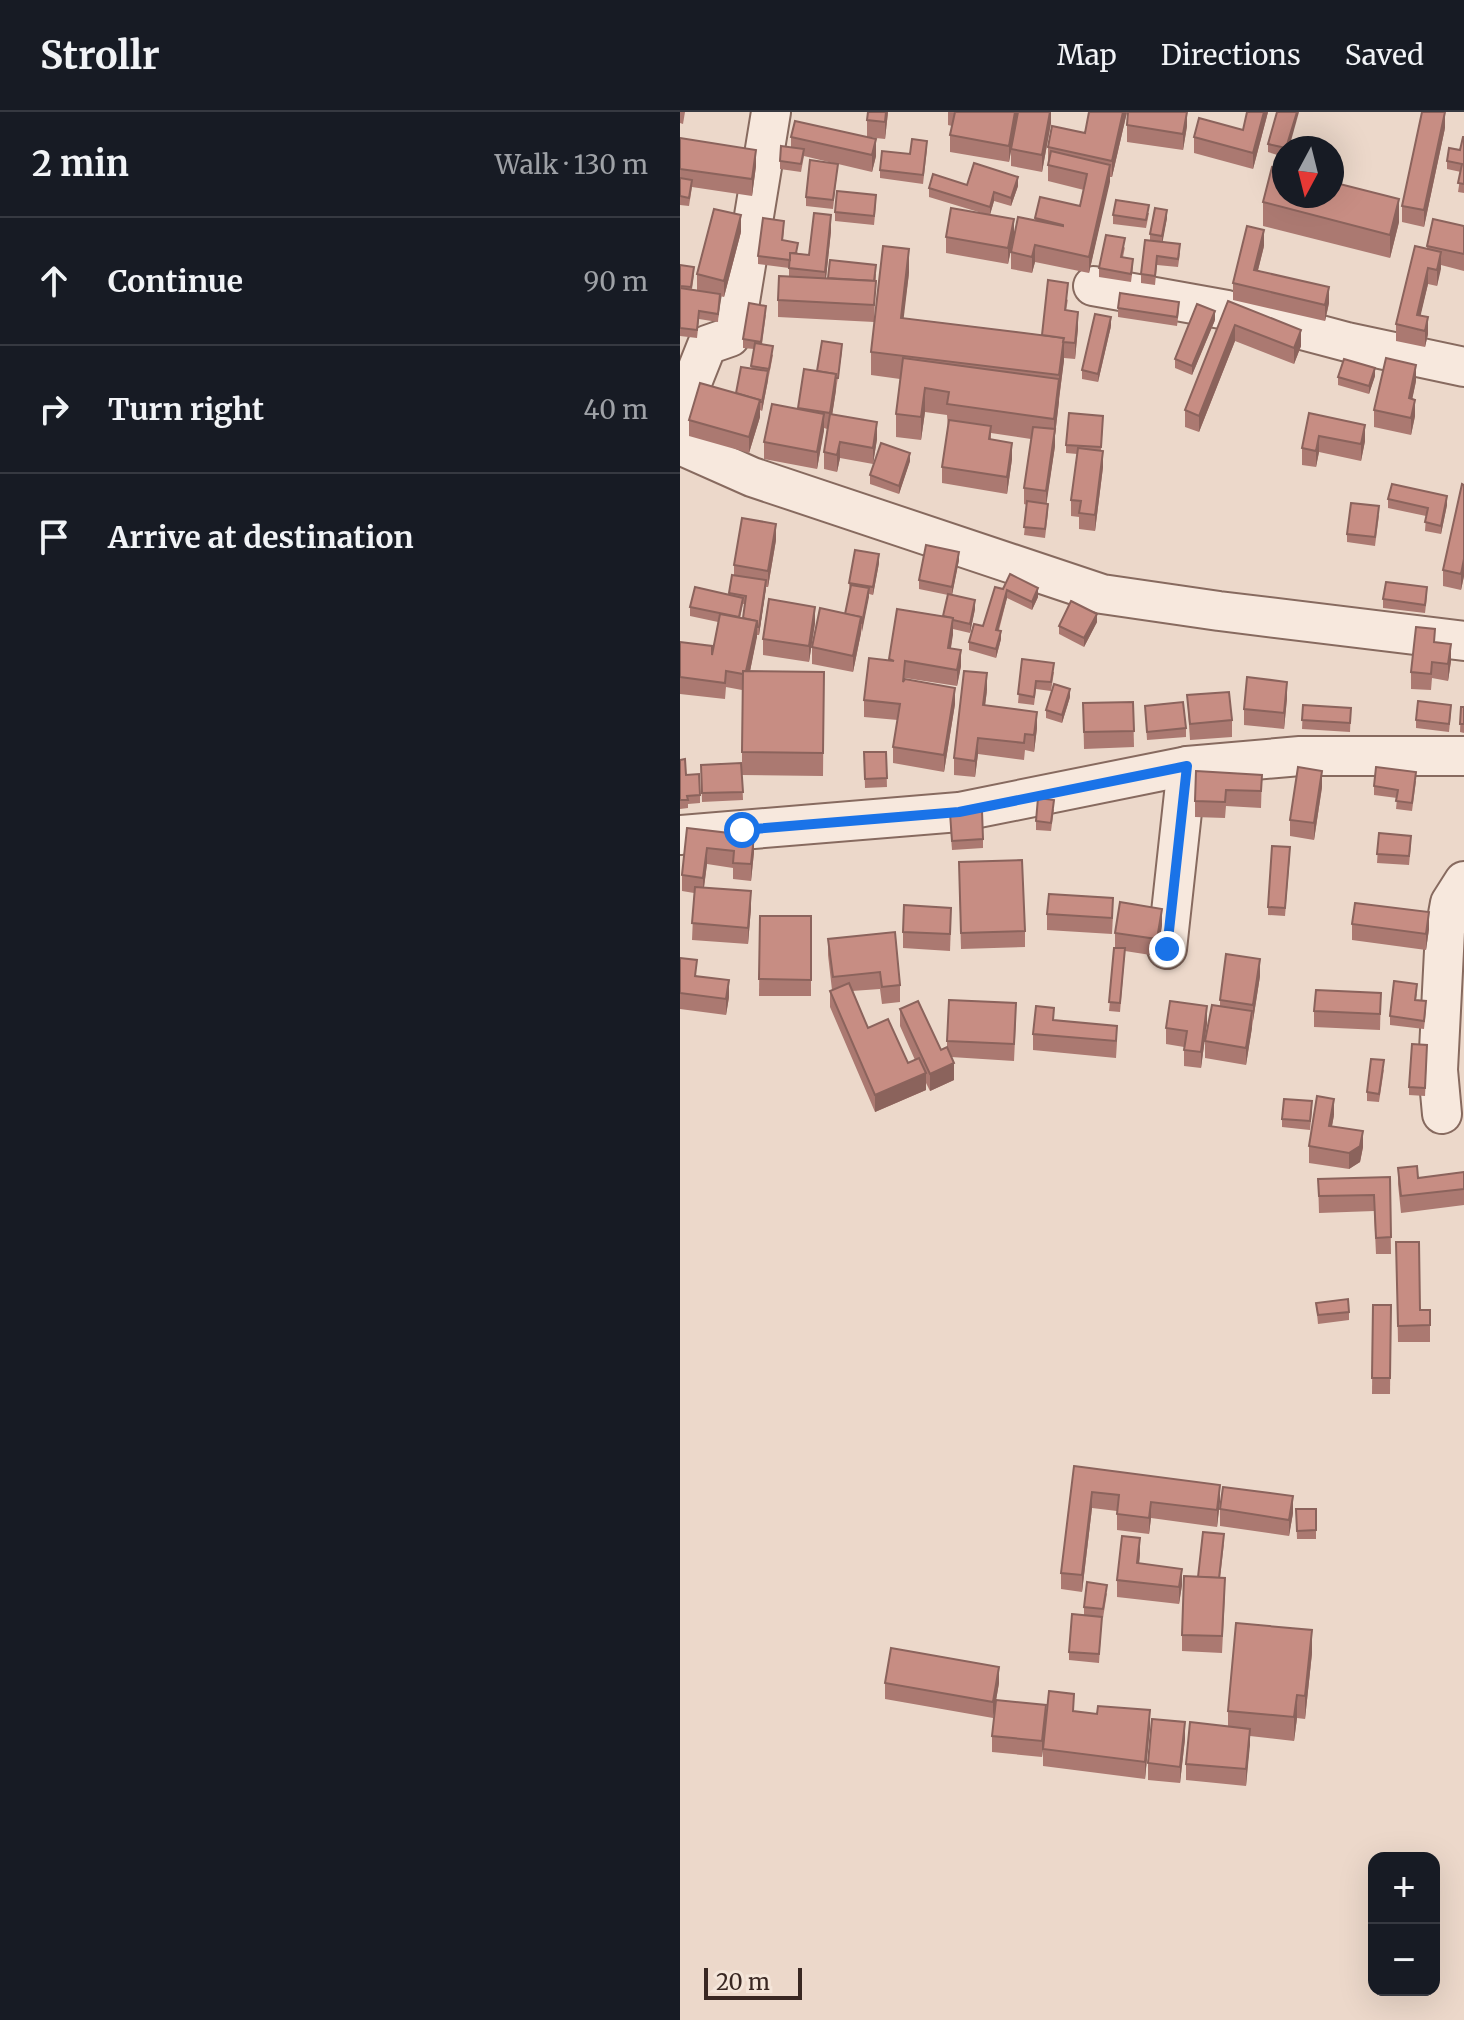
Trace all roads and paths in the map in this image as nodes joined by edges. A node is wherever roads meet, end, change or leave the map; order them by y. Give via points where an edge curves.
1 (771, 112) edge
2 (1093, 286) dead end
3 (1464, 367) edge
4 (680, 413) edge
5 (680, 445) edge
6 (1464, 641) edge
7 (1464, 756) edge
8 (1187, 766) junction
9 (680, 835) edge
10 (1464, 881) edge
11 (1167, 949) dead end
12 (1442, 1114) dead end

1 - 4 street via 736,326 730,337 707,345
2 - 3 street via 1227,310
5 - 6 street via 752,477 1102,594
7 - 8 street via 1300,756
8 - 9 street via 959,812
8 - 11 street
10 - 12 street via 1450,903 1445,931 1438,1070

